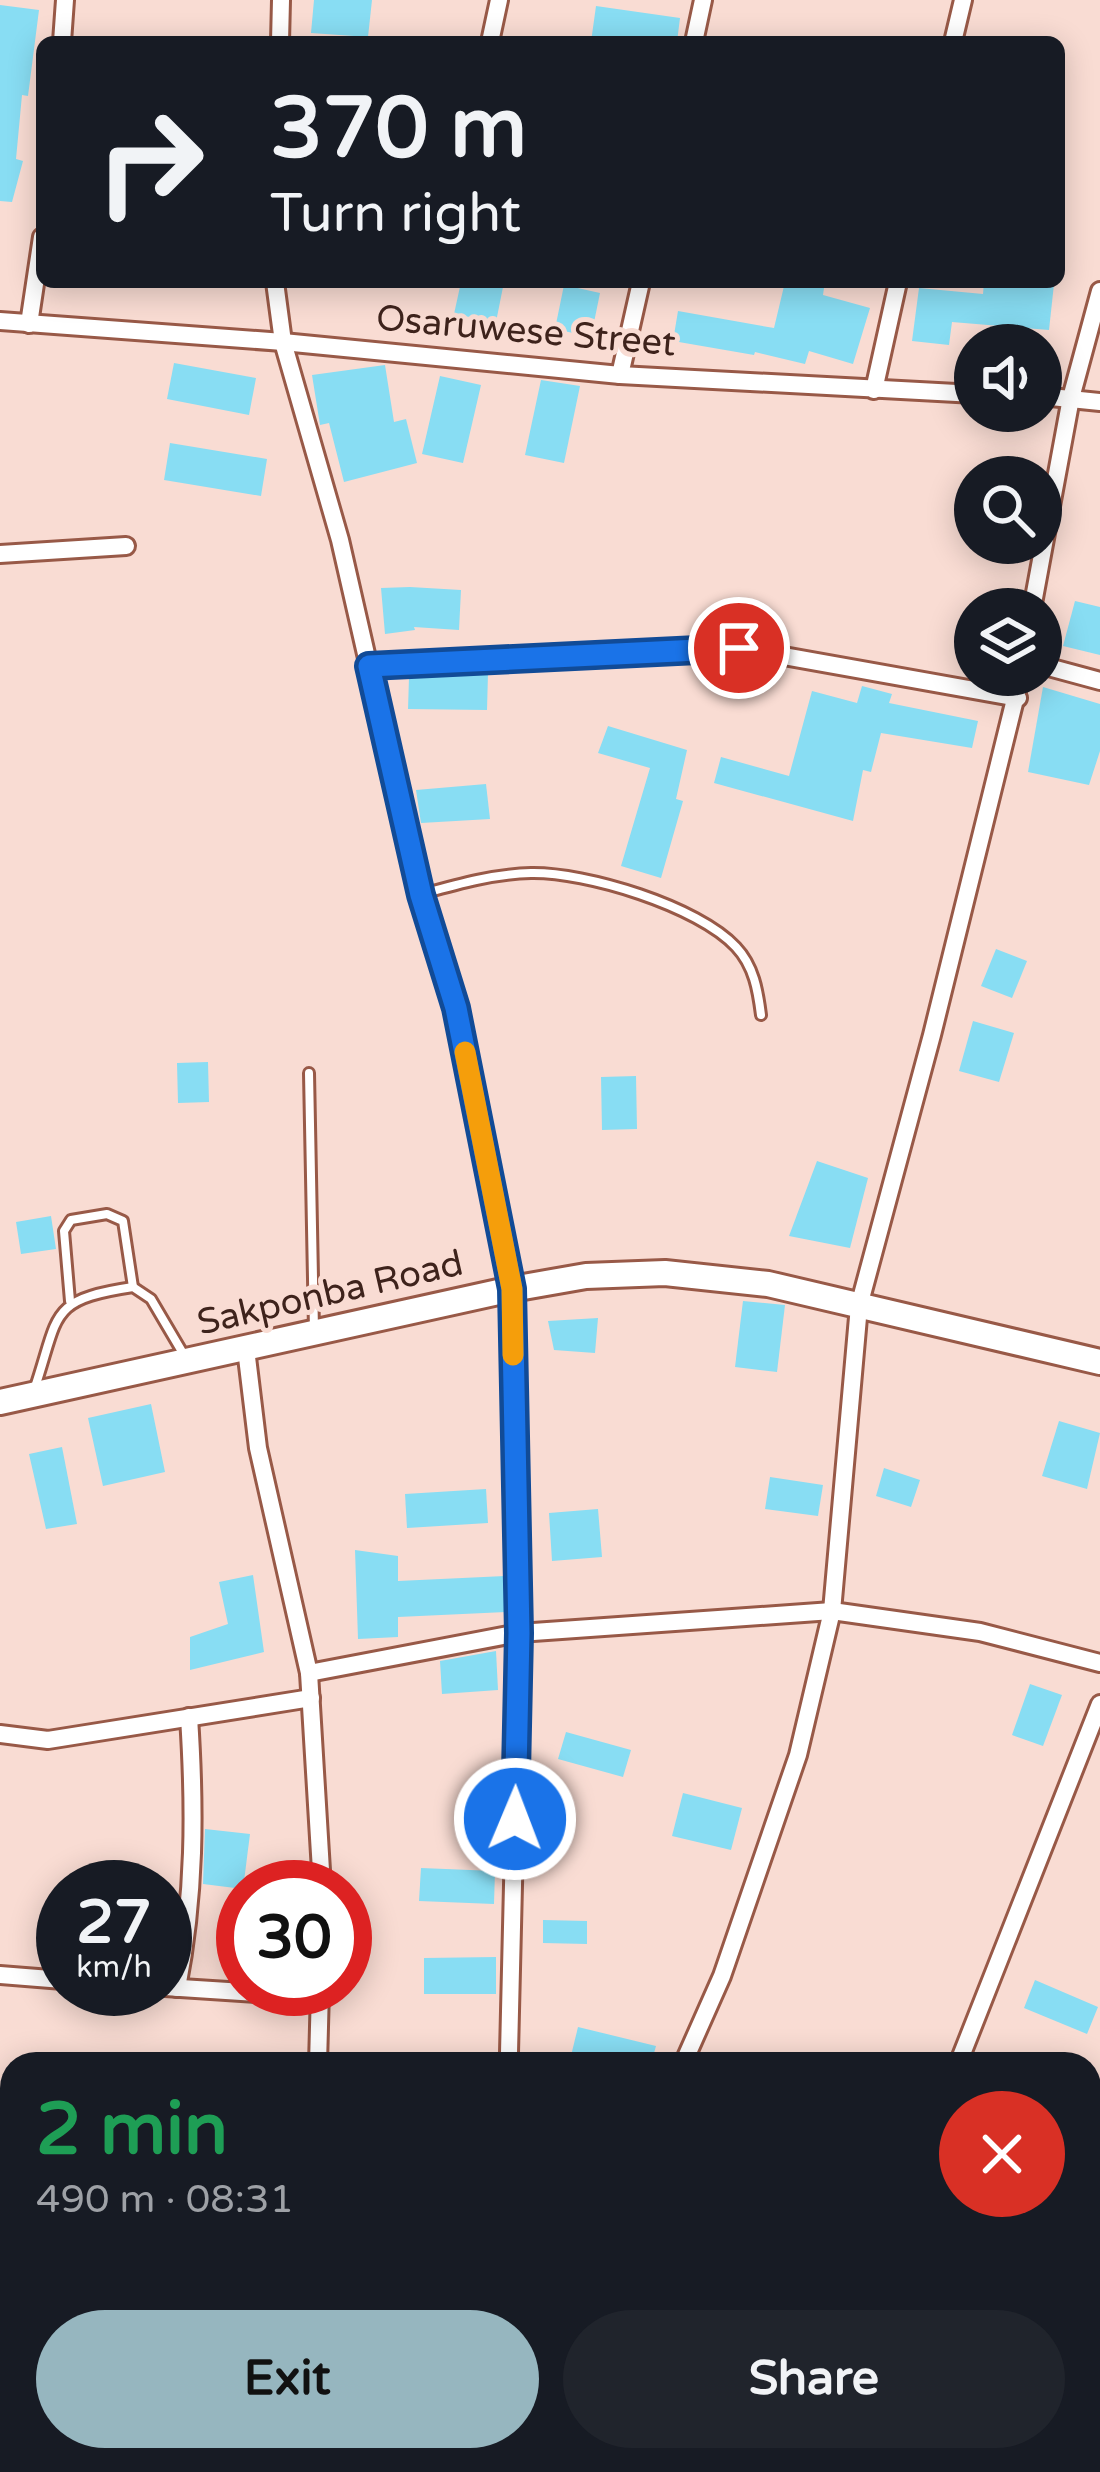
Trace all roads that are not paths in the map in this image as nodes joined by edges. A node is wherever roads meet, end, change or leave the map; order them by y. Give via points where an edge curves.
1 (65, 0) edge
2 (281, 0) edge
3 (499, 0) edge
4 (704, 0) edge
5 (963, 0) edge
6 (62, 36) edge
7 (280, 36) edge
8 (491, 36) edge
9 (695, 36) edge
10 (954, 36) edge
11 (36, 277) edge
12 (276, 288) edge
13 (639, 288) edge
14 (897, 288) edge
15 (1100, 291) edge
16 (0, 321) edge
17 (29, 324) junction
18 (283, 342) junction
19 (620, 375) junction
20 (874, 390) junction
21 (954, 393) edge
22 (1062, 397) edge
23 (1071, 398) junction
24 (1100, 402) edge
25 (126, 545) dead end
26 (0, 554) edge
27 (1036, 588) edge
28 (369, 666) junction
29 (1062, 670) edge
30 (1100, 681) edge
31 (1018, 698) joint
32 (421, 895) junction
33 (761, 1016) dead end
34 (309, 1073) dead end
35 (133, 1287) junction
36 (512, 1289) junction
37 (70, 1301) junction
38 (859, 1306) junction
39 (314, 1332) junction
40 (246, 1349) junction
41 (188, 1362) junction
42 (1100, 1362) edge
43 (32, 1395) junction
44 (0, 1402) edge
45 (832, 1611) junction
46 (519, 1633) junction
47 (1100, 1663) edge
48 (309, 1673) junction
49 (311, 1698) junction
50 (1098, 1714) edge
51 (189, 1717) junction
52 (0, 1733) edge
53 (320, 1860) edge
54 (192, 1890) edge
55 (0, 1976) edge
56 (36, 1978) edge
57 (319, 2016) edge
58 (318, 2052) edge
59 (509, 2052) edge
60 (687, 2052) edge
61 (963, 2052) edge

1 - 6 street
2 - 7 street
3 - 8 street
4 - 9 street
5 - 10 street
11 - 17 street
12 - 18 street
13 - 19 street
14 - 20 street
15 - 23 street
16 - 17 street, Osaruwese Street
17 - 18 street, Osaruwese Street
18 - 19 street, Osaruwese Street
18 - 28 street
19 - 20 street, Osaruwese Street
20 - 21 street, Osaruwese Street
22 - 23 street
23 - 24 street
23 - 27 street
25 - 26 street
28 - 31 street via 739,648
28 - 32 street
29 - 30 street
31 - 38 street
32 - 33 lane via 536,873 623,888 702,920 738,949 758,984
32 - 36 street via 456,1008
34 - 39 lane
35 - 37 lane
35 - 37 lane via 122,1221 107,1214 71,1220 64,1231
35 - 41 lane via 151,1299
36 - 38 main road, Sakponba Road via 664,1273 768,1283
36 - 39 main road, Sakponba Road
36 - 46 street
37 - 43 lane
38 - 42 main road, Sakponba Road
38 - 45 street
39 - 40 main road, Sakponba Road
40 - 41 main road, Sakponba Road
40 - 48 street via 258,1448
41 - 43 main road, Sakponba Road
43 - 44 main road, Sakponba Road
45 - 46 street
45 - 47 street via 980,1632
45 - 60 street via 798,1755
46 - 48 street
46 - 59 street
48 - 49 street
49 - 51 street
49 - 53 street
50 - 61 street
51 - 52 street via 48,1740
51 - 54 street
55 - 56 street
57 - 58 street

